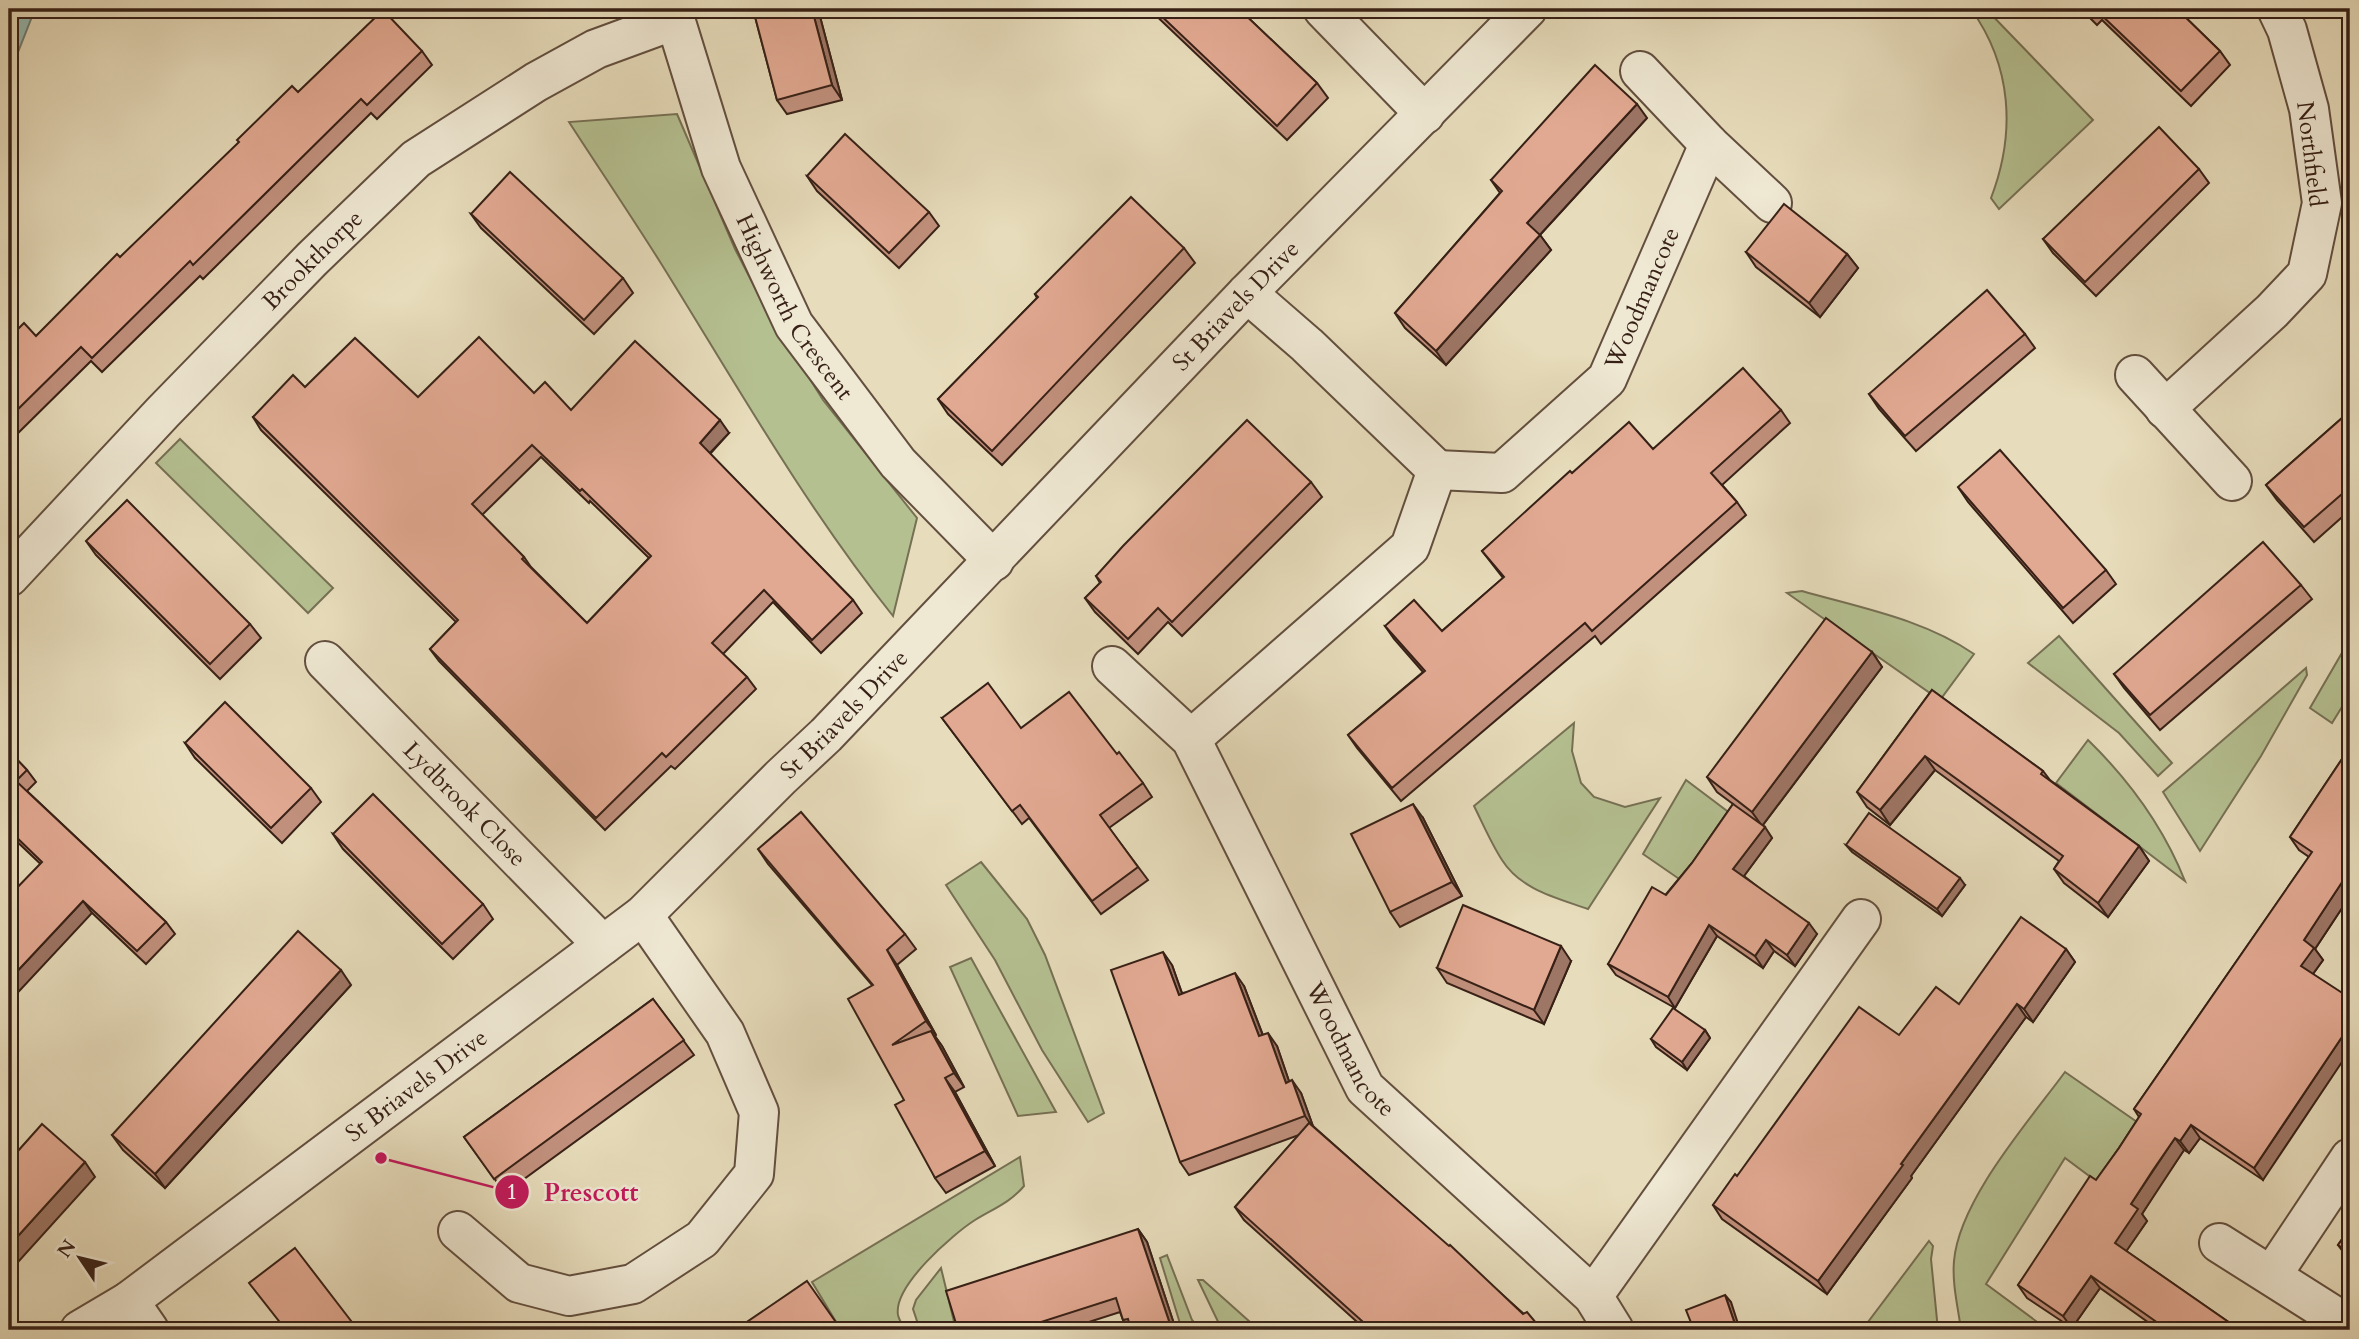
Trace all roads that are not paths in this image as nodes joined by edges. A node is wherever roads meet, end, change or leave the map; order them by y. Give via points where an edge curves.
1 (1322, 9) edge
2 (1527, 9) edge
3 (2277, 9) edge
4 (674, 14) edge
5 (1640, 71) dead end
6 (1424, 114) junction
7 (1709, 144) junction
8 (1772, 203) dead end
9 (1247, 293) junction
10 (2135, 375) dead end
11 (2165, 409) junction
12 (1437, 470) junction
13 (2232, 481) dead end
14 (994, 561) junction
15 (9, 576) edge
16 (325, 661) dead end
17 (1112, 666) dead end
18 (1191, 739) junction
19 (643, 915) junction
20 (1861, 919) dead end
21 (603, 945) junction
22 (2350, 1158) edge
23 (458, 1231) dead end
24 (2218, 1242) dead end
25 (2272, 1275) junction
26 (1593, 1296) junction
27 (139, 1316) edge
28 (2336, 1317) dead end
29 (80, 1330) edge
30 (1614, 1330) edge

1 - 6 street
2 - 6 street, St Briavels Drive
3 - 11 street, Northfield via 2309,109 2322,203 2307,274
4 - 14 street, Highworth Crescent via 721,168 794,325 898,463
4 - 15 street, Brookthorpe via 536,82 416,159 312,259
5 - 7 street
6 - 9 street, St Briavels Drive
7 - 8 street
7 - 12 street, Woodmancote via 1607,379 1502,472
9 - 12 street
9 - 14 street, St Briavels Drive
10 - 11 street
11 - 13 street
12 - 18 street via 1410,547
14 - 19 street, St Briavels Drive
16 - 21 street, Lydbrook Close
17 - 18 street, Woodmancote
18 - 26 street, Woodmancote via 1365,1088
19 - 21 street, St Briavels Drive
19 - 23 street via 725,1033 759,1112 754,1174 702,1239 633,1284 569,1296 519,1283
20 - 26 street
21 - 27 street, St Briavels Drive
22 - 25 street
24 - 25 street
25 - 28 street
26 - 30 street, Woodmancote
27 - 29 street, St Briavels Drive

